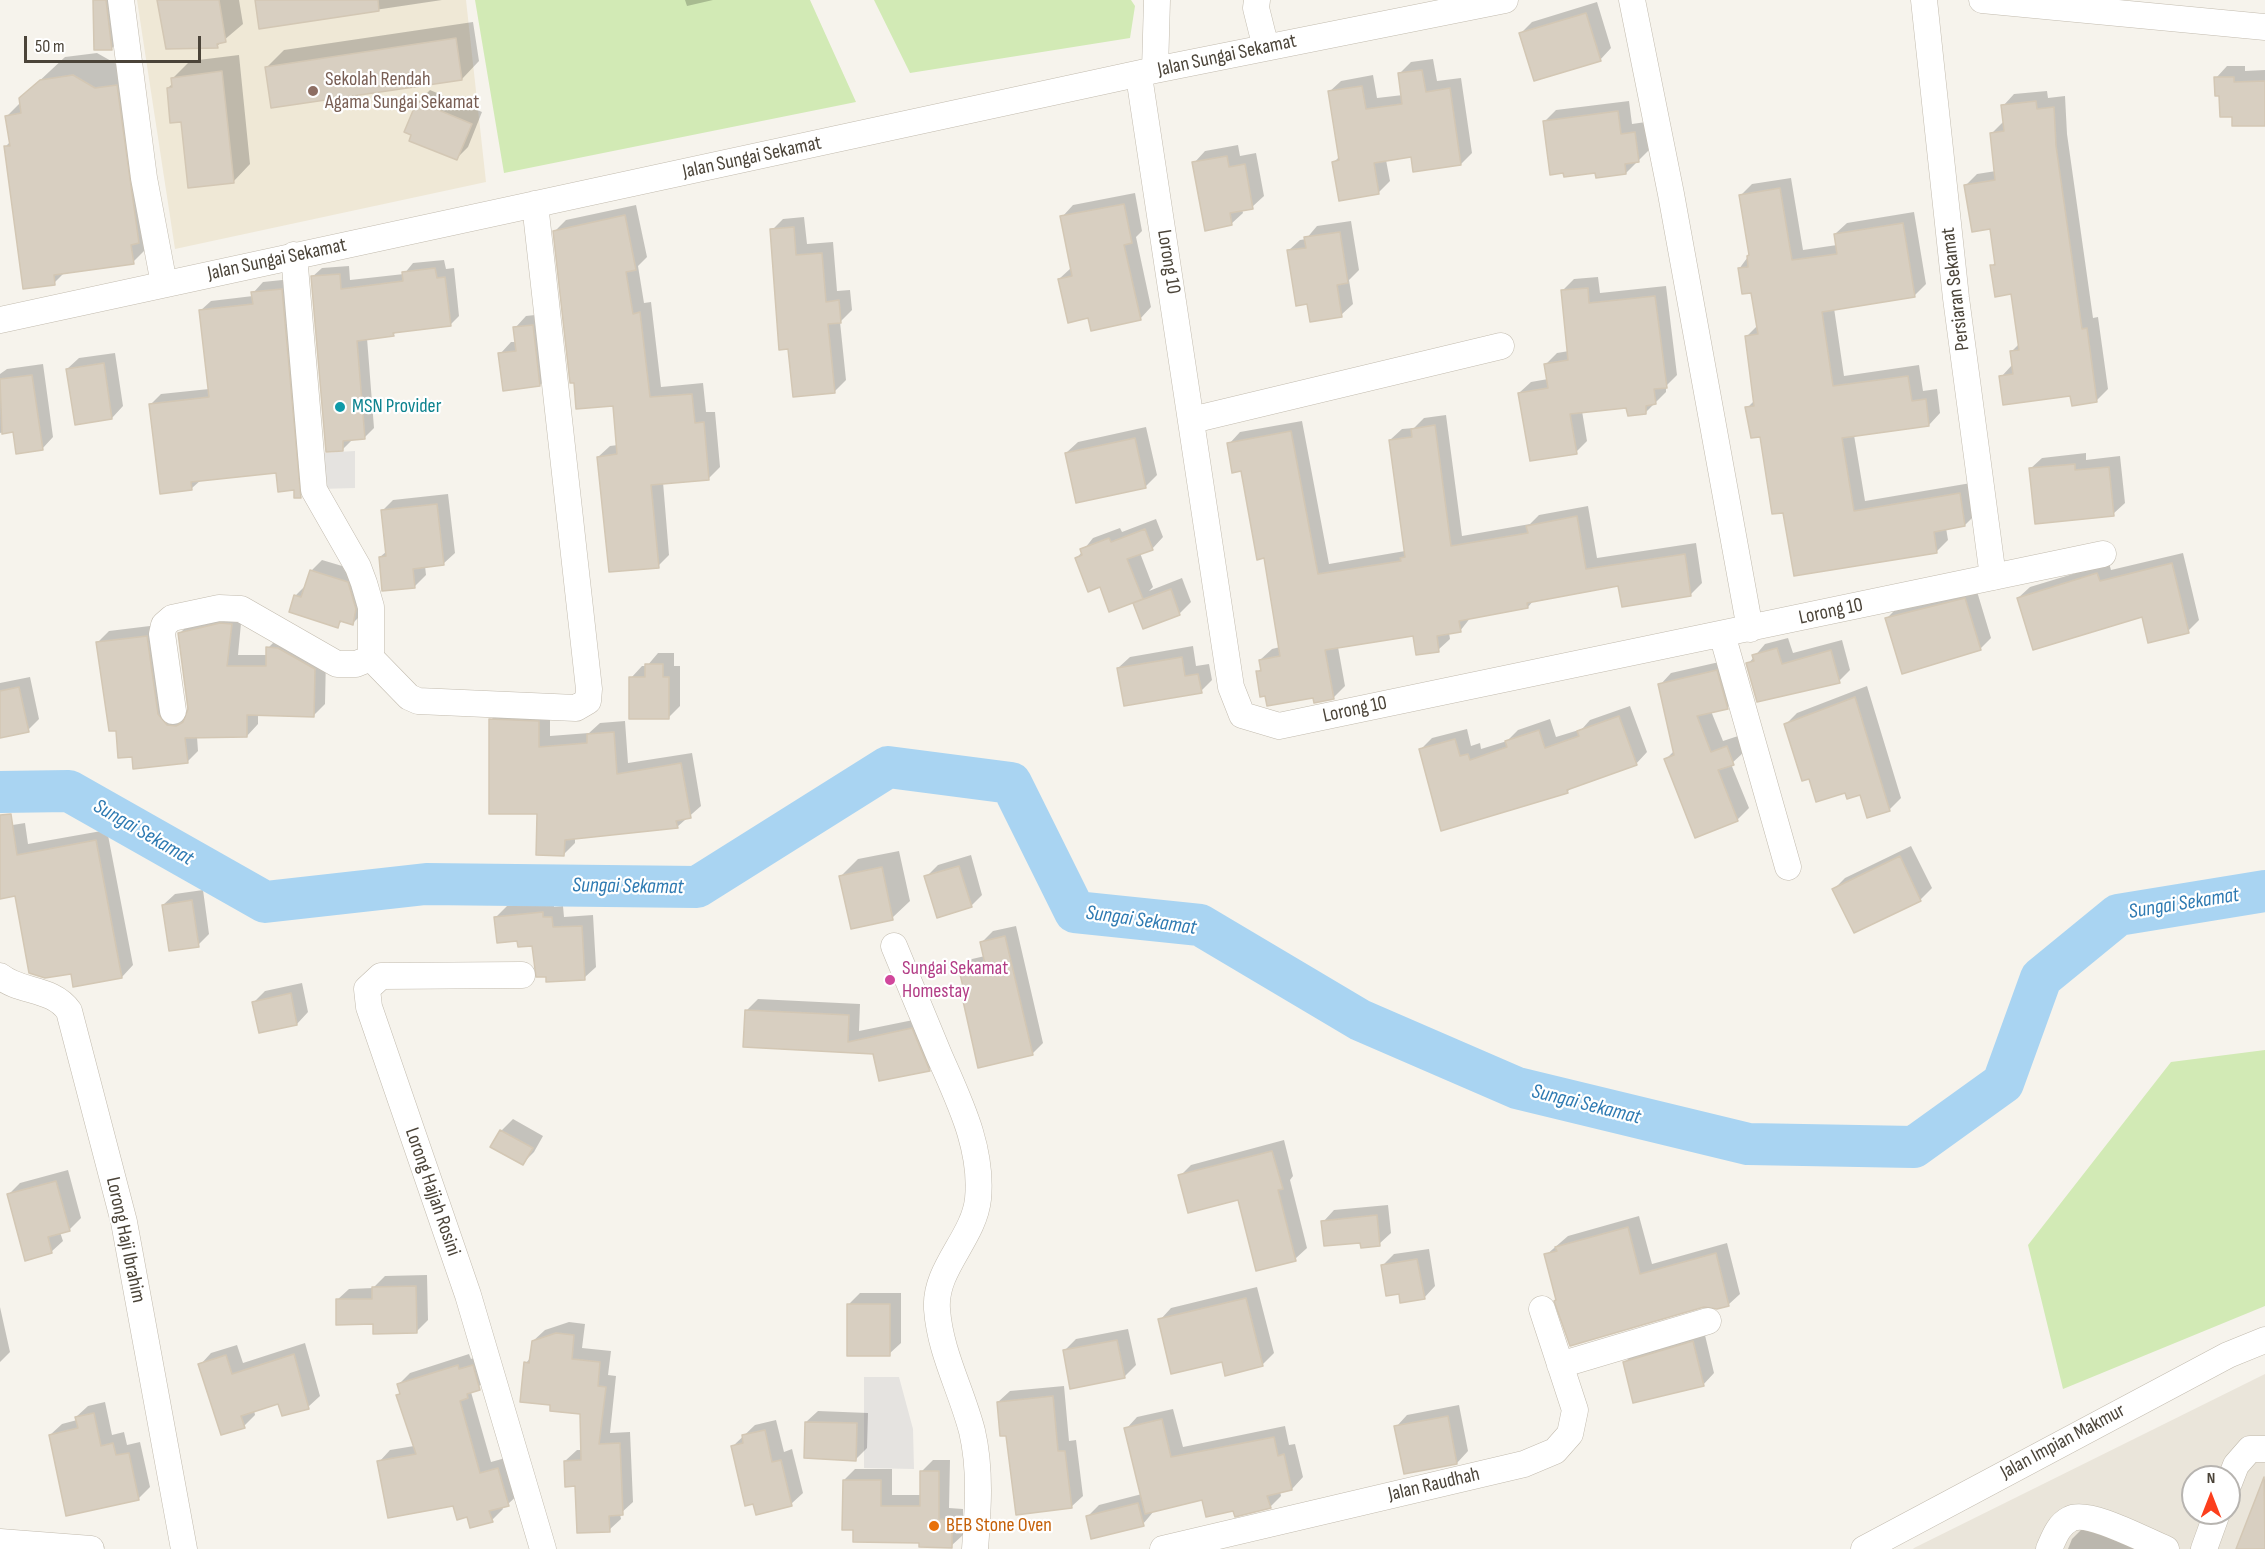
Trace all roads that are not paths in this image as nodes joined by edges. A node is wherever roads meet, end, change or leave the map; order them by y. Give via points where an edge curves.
1 (121, 0) edge
2 (1157, 0) edge
3 (1257, 0) edge
4 (1505, 0) edge
5 (1632, 0) edge
6 (1924, 0) edge
7 (1982, 0) edge
8 (2265, 27) edge
9 (1266, 48) junction
10 (1147, 73) junction
11 (535, 204) junction
12 (294, 255) junction
13 (164, 284) junction
14 (0, 320) edge
15 (1501, 346) dead end
16 (1192, 420) junction
17 (2103, 555) dead end
18 (1993, 578) junction
19 (1750, 629) junction
20 (1722, 634) junction
21 (371, 658) junction
22 (173, 711) dead end
23 (1788, 867) dead end
24 (894, 946) dead end
25 (522, 975) dead end
26 (0, 976) edge
27 (1542, 1309) dead end
28 (1708, 1321) dead end
29 (2265, 1340) edge
30 (1560, 1365) junction
31 (2265, 1449) edge
32 (2236, 1465) edge
33 (2213, 1525) edge
34 (0, 1542) edge
35 (91, 1549) edge
36 (184, 1549) edge
37 (543, 1549) edge
38 (975, 1549) edge
39 (1163, 1549) edge
40 (1864, 1549) edge
41 (2049, 1549) edge
42 (2166, 1549) edge
43 (2204, 1549) edge

1 - 13 street via 144,178
2 - 10 street, Lorong 10
3 - 9 street
4 - 9 street, Jalan Sungai Sekamat
5 - 19 street
6 - 18 street, Persiaran Sekamat via 1956,298
7 - 8 street
9 - 10 street, Jalan Sungai Sekamat
10 - 11 street, Jalan Sungai Sekamat
10 - 16 street, Lorong 10
11 - 12 street, Jalan Sungai Sekamat
11 - 21 street via 588,701 576,708 418,701 409,697
12 - 13 street, Jalan Sungai Sekamat
12 - 21 street via 314,490 364,583 371,607
13 - 14 street, Jalan Sungai Sekamat
15 - 16 street
16 - 20 street, Lorong 10 via 1231,687 1242,715 1279,726
17 - 18 street, Lorong 10
18 - 19 street, Lorong 10
19 - 20 street, Lorong 10
20 - 23 street
21 - 22 street via 356,664 337,664 241,609 219,608 172,618 164,625 162,634
24 - 38 street via 967,1121 979,1164 978,1201 963,1241 944,1274 937,1305 941,1342 972,1430 978,1480
25 - 37 street, Lorong Hajjah Rosini via 381,976 367,989 369,1007 468,1295
26 - 36 street, Lorong Haji Ibrahim via 54,997 69,1011 124,1222
27 - 30 street, Jalan Raudhah
28 - 30 street
29 - 40 street, Jalan Impian Makmur via 2228,1355
30 - 39 street, Jalan Raudhah via 1575,1410 1569,1434 1555,1451 1524,1464
31 - 32 street via 2250,1449
33 - 43 street
34 - 35 street
41 - 42 street via 2057,1529 2070,1518 2088,1516

